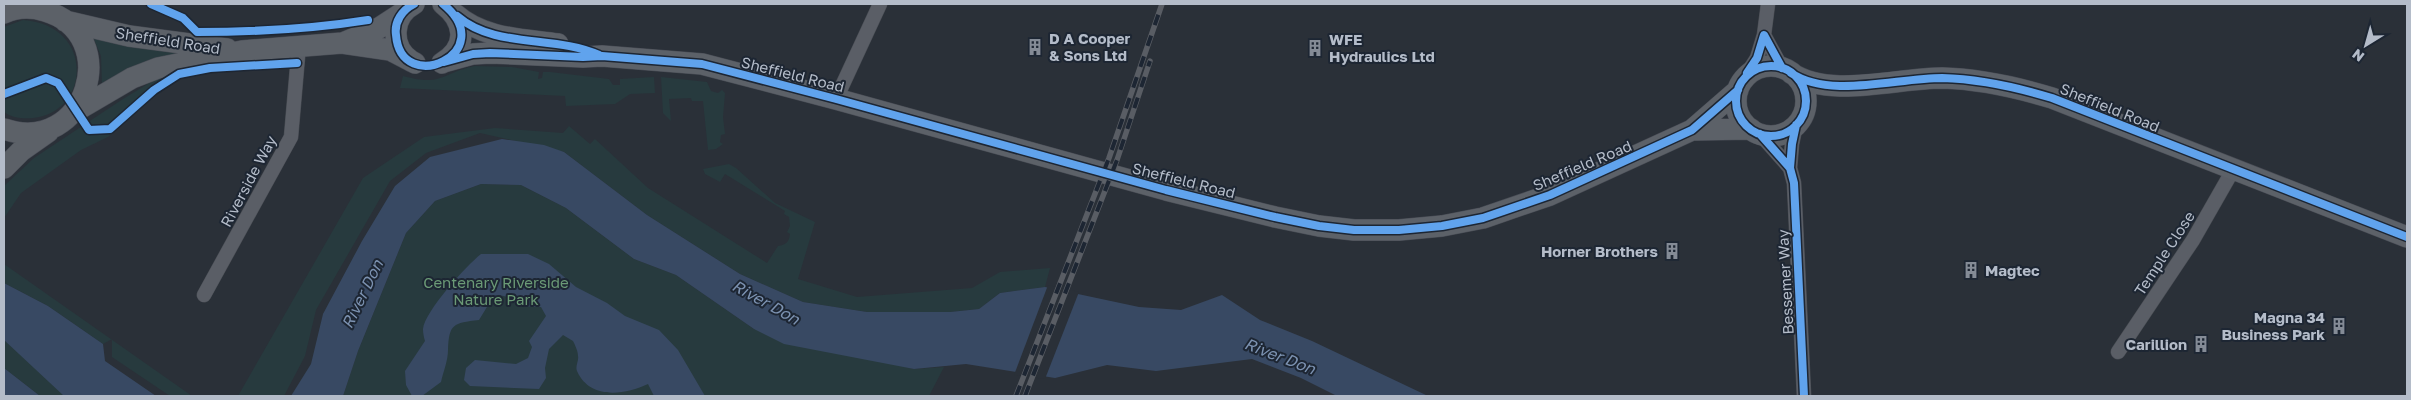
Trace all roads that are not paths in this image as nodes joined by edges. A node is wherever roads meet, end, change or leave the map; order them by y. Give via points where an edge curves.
1 (880, 4) edge
2 (1768, 4) edge
3 (410, 7) edge
4 (450, 9) edge
5 (4, 13) edge
6 (52, 13) edge
7 (1764, 35) junction
8 (342, 43) junction
9 (299, 45) junction
10 (242, 52) junction
11 (602, 56) junction
12 (444, 62) junction
13 (415, 63) junction
14 (1786, 70) junction
15 (1741, 85) junction
16 (1842, 87) junction
17 (836, 99) junction
18 (74, 112) junction
19 (1798, 123) junction
20 (54, 127) junction
21 (4, 129) edge
22 (1692, 130) junction
23 (1755, 132) junction
24 (4, 168) edge
25 (1790, 168) junction
26 (2234, 170) junction
27 (2407, 237) edge
28 (204, 294) dead end
29 (2118, 352) dead end
30 (1804, 396) edge

1 - 17 street
2 - 7 street
3 - 8 main road, Sheffield Road via 379,28
3 - 13 main road via 395,31 396,41 405,57
4 - 11 main road, Sheffield Road via 477,30 511,38 583,47
4 - 12 main road via 460,24 461,39 457,50
5 - 6 main road, Sheffield Road via 23,8
6 - 10 main road, Sheffield Road via 129,36
6 - 18 main road via 83,44 88,65 87,87
7 - 14 street
7 - 15 street via 1757,58
8 - 9 main road, Sheffield Road
8 - 13 main road, Sheffield Road via 390,50
9 - 10 main road, Sheffield Road
9 - 28 street, Riverside Way via 291,137
10 - 18 main road, Sheffield Road via 158,68 132,78
11 - 12 main road, Sheffield Road via 490,53
11 - 17 main road, Sheffield Road via 702,64
12 - 13 main road, Sheffield Road via 427,66
14 - 15 main road via 1767,66 1758,68
14 - 16 main road, Sheffield Road via 1814,84
14 - 19 main road via 1797,78 1804,91 1806,106
15 - 22 main road, Sheffield Road
15 - 23 main road via 1736,100 1738,112
16 - 19 main road, Sheffield Road via 1824,98
16 - 26 main road, Sheffield Road via 1943,78 2018,88 2052,98
17 - 22 main road, Sheffield Road via 1166,190 1275,217 1354,230 1442,226 1483,218 1550,195
18 - 20 main road, Sheffield Road
19 - 23 main road via 1777,135
19 - 25 street, Bessemer Way
20 - 21 main road via 27,134
20 - 24 main road, Sheffield Road
22 - 23 main road, Sheffield Road
23 - 25 street
25 - 30 street, Bessemer Way via 1794,183
26 - 27 main road, Sheffield Road
26 - 29 street, Temple Close

